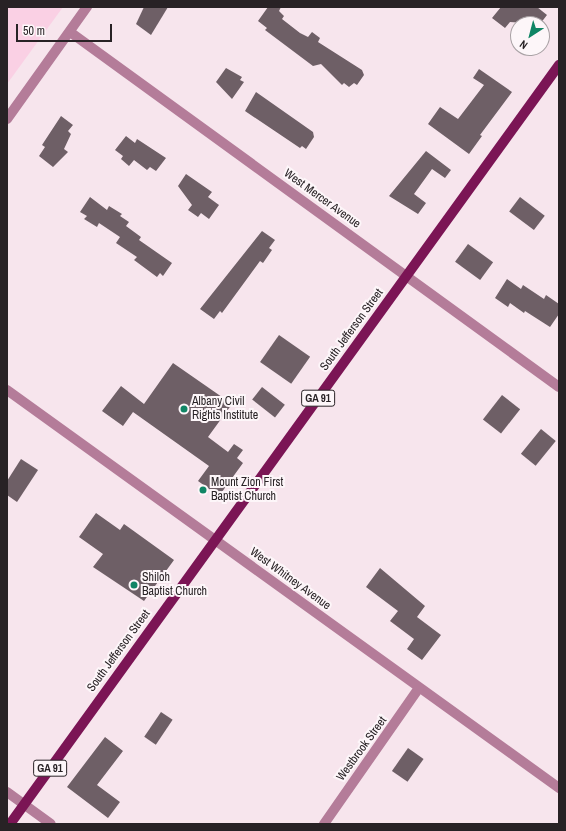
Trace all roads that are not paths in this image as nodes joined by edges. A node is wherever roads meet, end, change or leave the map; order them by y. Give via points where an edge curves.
1 (87, 7) edge
2 (70, 32) junction
3 (559, 65) edge
4 (7, 119) edge
5 (406, 277) junction
6 (559, 387) edge
7 (7, 390) edge
8 (215, 541) junction
9 (420, 688) junction
10 (559, 788) edge
11 (7, 792) edge
12 (24, 804) junction
13 (10, 824) edge
14 (51, 824) edge
15 (324, 824) edge

1 - 2 street
2 - 4 street
2 - 5 street, West Mercer Avenue
3 - 5 main road, South Jefferson Street / GA 91
5 - 6 street, West Mercer Avenue
5 - 8 main road, South Jefferson Street / GA 91
7 - 8 street, West Whitney Avenue
8 - 9 street, West Whitney Avenue
8 - 12 main road, South Jefferson Street / GA 91
9 - 10 street, West Whitney Avenue
9 - 15 street, Westbrook Street
11 - 12 street
12 - 13 main road, South Jefferson Street / GA 91
12 - 14 street

